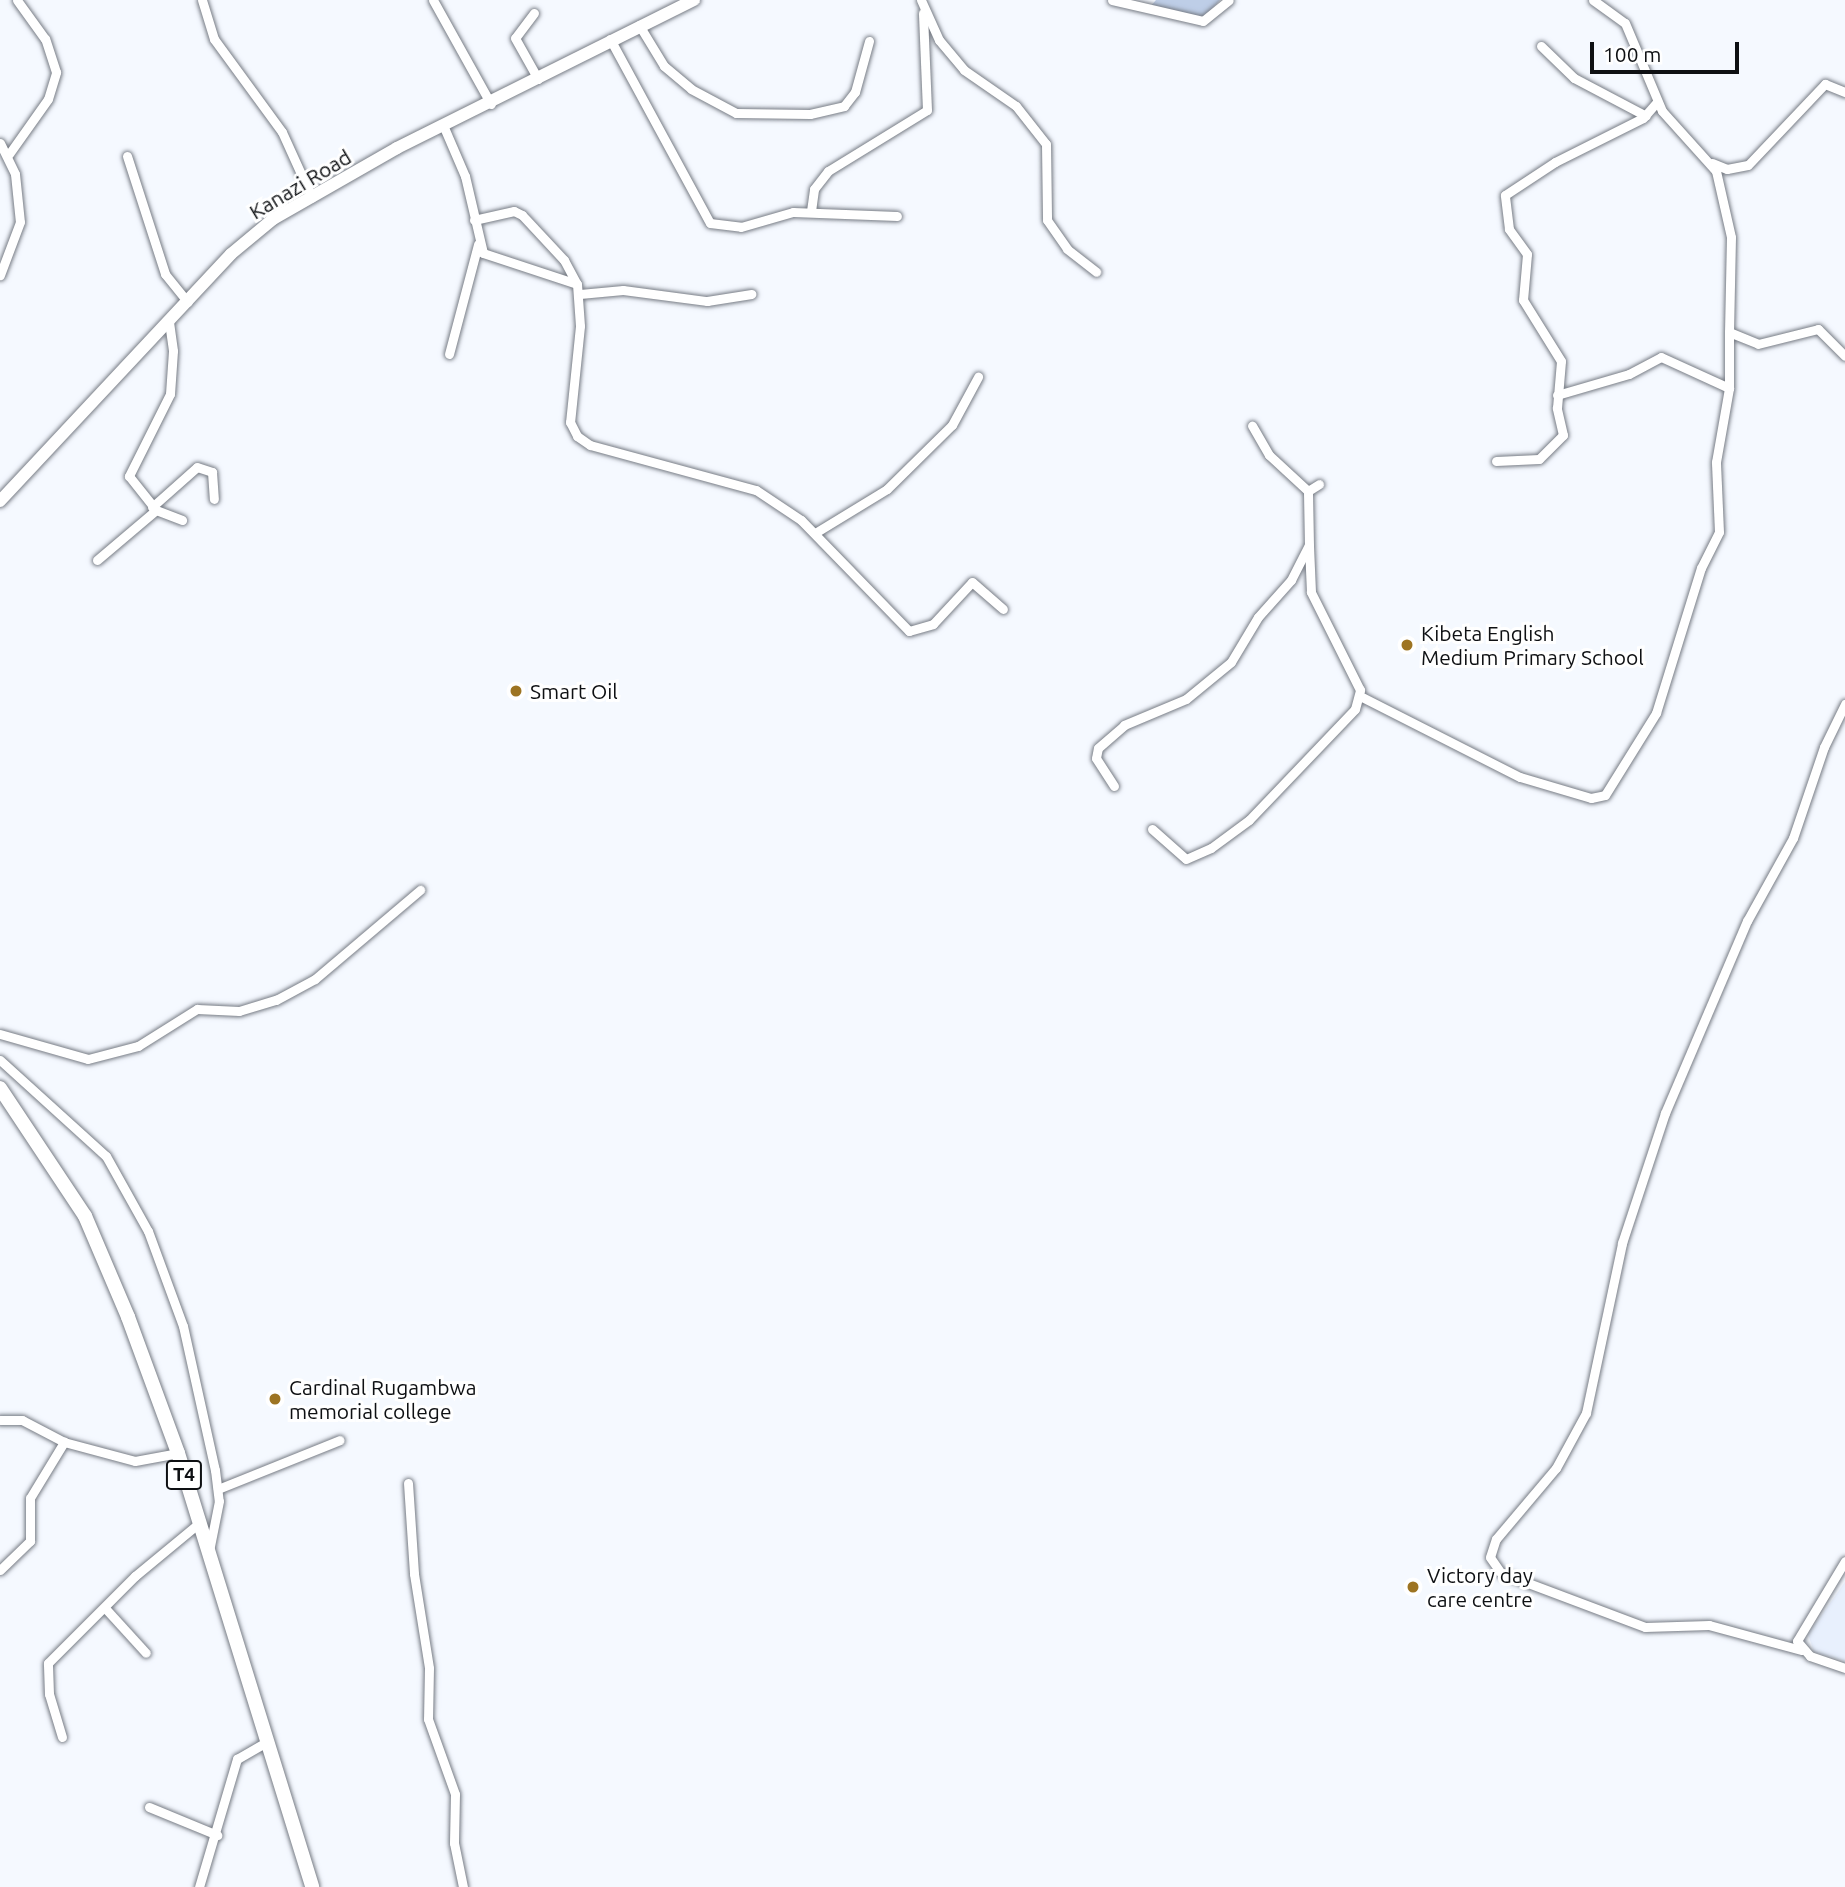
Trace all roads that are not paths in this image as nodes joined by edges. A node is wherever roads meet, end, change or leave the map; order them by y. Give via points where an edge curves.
1 (17, 0) edge
2 (194, 0) edge
3 (433, 0) edge
4 (694, 0) edge
5 (921, 0) edge
6 (1112, 0) edge
7 (1229, 0) edge
8 (1593, 0) edge
9 (203, 3) edge
10 (1606, 3) edge
11 (923, 12) junction
12 (534, 13) dead end
13 (639, 25) junction
14 (610, 39) junction
15 (869, 41) dead end
16 (1541, 46) dead end
17 (538, 79) junction
18 (1845, 92) edge
19 (1657, 102) junction
20 (491, 104) junction
21 (1646, 116) junction
22 (443, 125) junction
23 (0, 143) edge
24 (9, 154) junction
25 (127, 156) dead end
26 (1712, 163) junction
27 (312, 198) junction
28 (811, 211) junction
29 (897, 216) dead end
30 (474, 220) junction
31 (478, 244) junction
32 (0, 246) edge
33 (9, 255) junction
34 (1096, 272) dead end
35 (0, 275) edge
36 (578, 289) junction
37 (751, 294) dead end
38 (188, 302) junction
39 (169, 322) junction
40 (1729, 332) junction
41 (449, 354) dead end
42 (1845, 356) edge
43 (978, 377) dead end
44 (1729, 387) junction
45 (1557, 395) junction
46 (1251, 426) dead end
47 (1496, 461) dead end
48 (1319, 484) dead end
49 (1308, 491) junction
50 (1, 498) edge
51 (214, 499) dead end
52 (154, 509) junction
53 (182, 520) dead end
54 (815, 533) junction
55 (1309, 545) junction
56 (97, 560) dead end
57 (1003, 609) dead end
58 (1360, 696) junction
59 (1845, 704) edge
60 (1114, 786) dead end
61 (1152, 829) dead end
62 (421, 890) dead end
63 (0, 1034) edge
64 (0, 1060) edge
65 (0, 1088) edge
66 (0, 1420) edge
67 (340, 1440) dead end
68 (64, 1442) junction
69 (178, 1453) junction
70 (408, 1483) dead end
71 (218, 1489) junction
72 (199, 1524) junction
73 (208, 1553) junction
74 (1845, 1560) edge
75 (0, 1570) edge
76 (106, 1609) junction
77 (1801, 1650) junction
78 (146, 1653) dead end
79 (1845, 1668) edge
80 (62, 1737) dead end
81 (268, 1741) junction
82 (149, 1807) dead end
83 (217, 1835) junction
84 (199, 1887) edge
85 (312, 1887) edge
86 (463, 1887) edge

1 - 24 street via 45,39 55,72 48,99
2 - 9 street
3 - 20 street
4 - 13 main road, Kanazi Road
5 - 11 street
6 - 7 street via 1203,21
8 - 10 street
9 - 27 street via 214,39 282,132
10 - 19 street via 1625,23
11 - 28 street via 928,110 828,171 814,189
11 - 34 street via 964,70 1016,106 1046,144 1047,220 1058,240
12 - 17 street via 515,38
13 - 14 main road, Kanazi Road
13 - 15 street via 664,66 691,89 736,113 810,114 844,106 856,92
14 - 17 main road, Kanazi Road
14 - 28 street via 710,223 741,226
16 - 21 street via 1574,78
17 - 20 main road, Kanazi Road
18 - 26 street via 1825,85 1748,165 1727,169
19 - 21 street
19 - 26 street
20 - 22 main road, Kanazi Road
21 - 45 street via 1555,162 1505,195 1509,229 1527,254 1523,300 1561,361
22 - 27 main road, Kanazi Road
22 - 30 street via 458,155
23 - 24 street
24 - 33 street via 20,222
25 - 38 street via 165,274
26 - 40 street via 1731,236
27 - 38 main road, Kanazi Road via 251,236
28 - 29 street
30 - 31 street
30 - 36 street via 514,211 522,215 564,260
31 - 36 street via 493,261
31 - 41 street
32 - 33 street
33 - 35 street
36 - 37 street via 707,301
36 - 54 street via 570,422 577,436 590,445 756,490
38 - 39 main road, Kanazi Road
39 - 50 main road, Kanazi Road
39 - 52 street via 173,351 170,394 129,476
40 - 42 street via 1758,344 1818,330
40 - 44 street
43 - 54 street via 952,425 887,489
44 - 45 street via 1661,356 1629,374
44 - 58 street via 1716,462 1719,532 1701,568 1657,713 1600,799 1484,763
45 - 47 street via 1560,441 1539,460
46 - 49 street via 1269,455
48 - 49 street
49 - 55 street
51 - 52 street via 212,472 197,467
52 - 53 street
52 - 56 street
54 - 57 street via 909,631 933,624 973,581
55 - 58 street via 1311,592
55 - 60 street via 1291,580 1258,617 1231,662 1186,699 1124,725 1098,748 1096,758
58 - 61 street via 1345,722 1298,771 1211,848 1186,859
59 - 77 street via 1824,747 1793,838 1747,921 1668,1105 1622,1243 1586,1413 1556,1468 1509,1521 1490,1553 1491,1564 1501,1573 1645,1627 1709,1625
62 - 63 street via 315,979 276,1000 239,1011 197,1009 138,1046 88,1059
64 - 71 street via 79,1126 127,1186 183,1326
65 - 69 highway, T4 via 85,1216
66 - 68 street via 22,1420
67 - 71 street
68 - 69 street via 142,1461
68 - 75 street via 30,1498 30,1541
69 - 72 highway, T4
70 - 86 street via 414,1574 429,1668 428,1719 455,1794 454,1843
71 - 73 street
72 - 73 highway, T4
72 - 76 street via 135,1576
73 - 81 highway, T4
74 - 77 street via 1804,1622 1797,1638
76 - 78 street
76 - 80 street via 48,1663 49,1694
77 - 79 street
81 - 83 street via 237,1759
81 - 85 highway, T4
82 - 83 street
83 - 84 street

